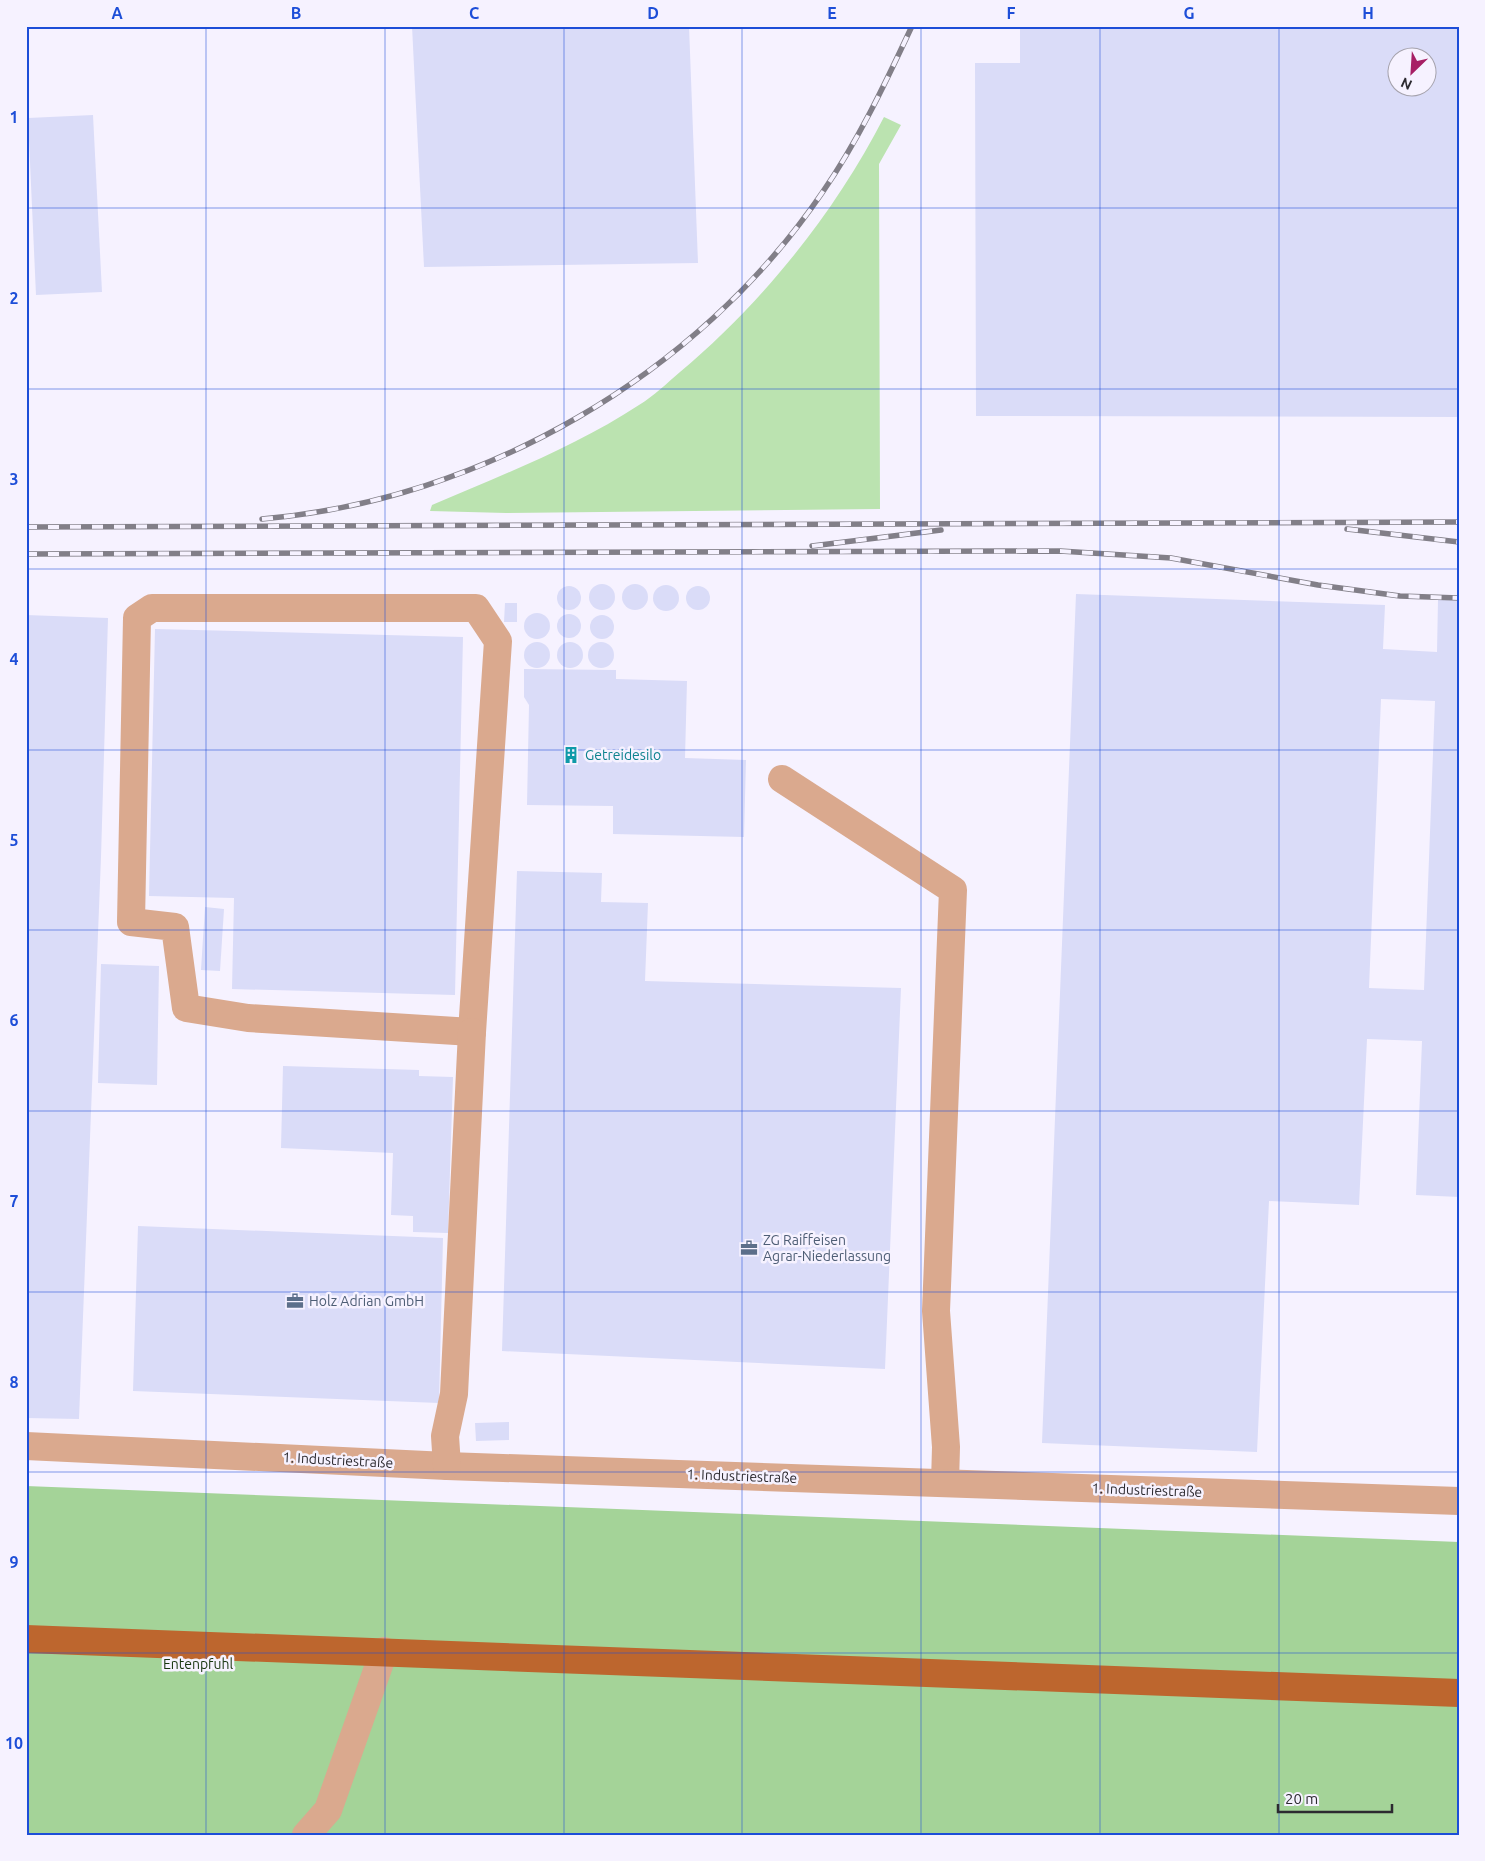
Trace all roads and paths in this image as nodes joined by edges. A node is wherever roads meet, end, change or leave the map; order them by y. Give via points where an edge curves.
1 (782, 779) dead end
2 (472, 1032) junction
3 (26, 1446) edge
4 (447, 1466) junction
5 (945, 1483) junction
6 (1459, 1501) edge
7 (26, 1639) edge
8 (384, 1651) junction
9 (1459, 1693) edge
10 (306, 1835) edge

1 - 5 street via 953,890 936,1311 946,1447
2 - 2 street via 248,1018 186,1008 175,927 130,922 137,618 152,608 476,608 498,641
2 - 4 street via 454,1394 445,1436
3 - 4 street, 1. Industriestraße
4 - 5 street, 1. Industriestraße
5 - 6 street, 1. Industriestraße
7 - 8 main road
8 - 9 main road
8 - 10 street via 328,1810

